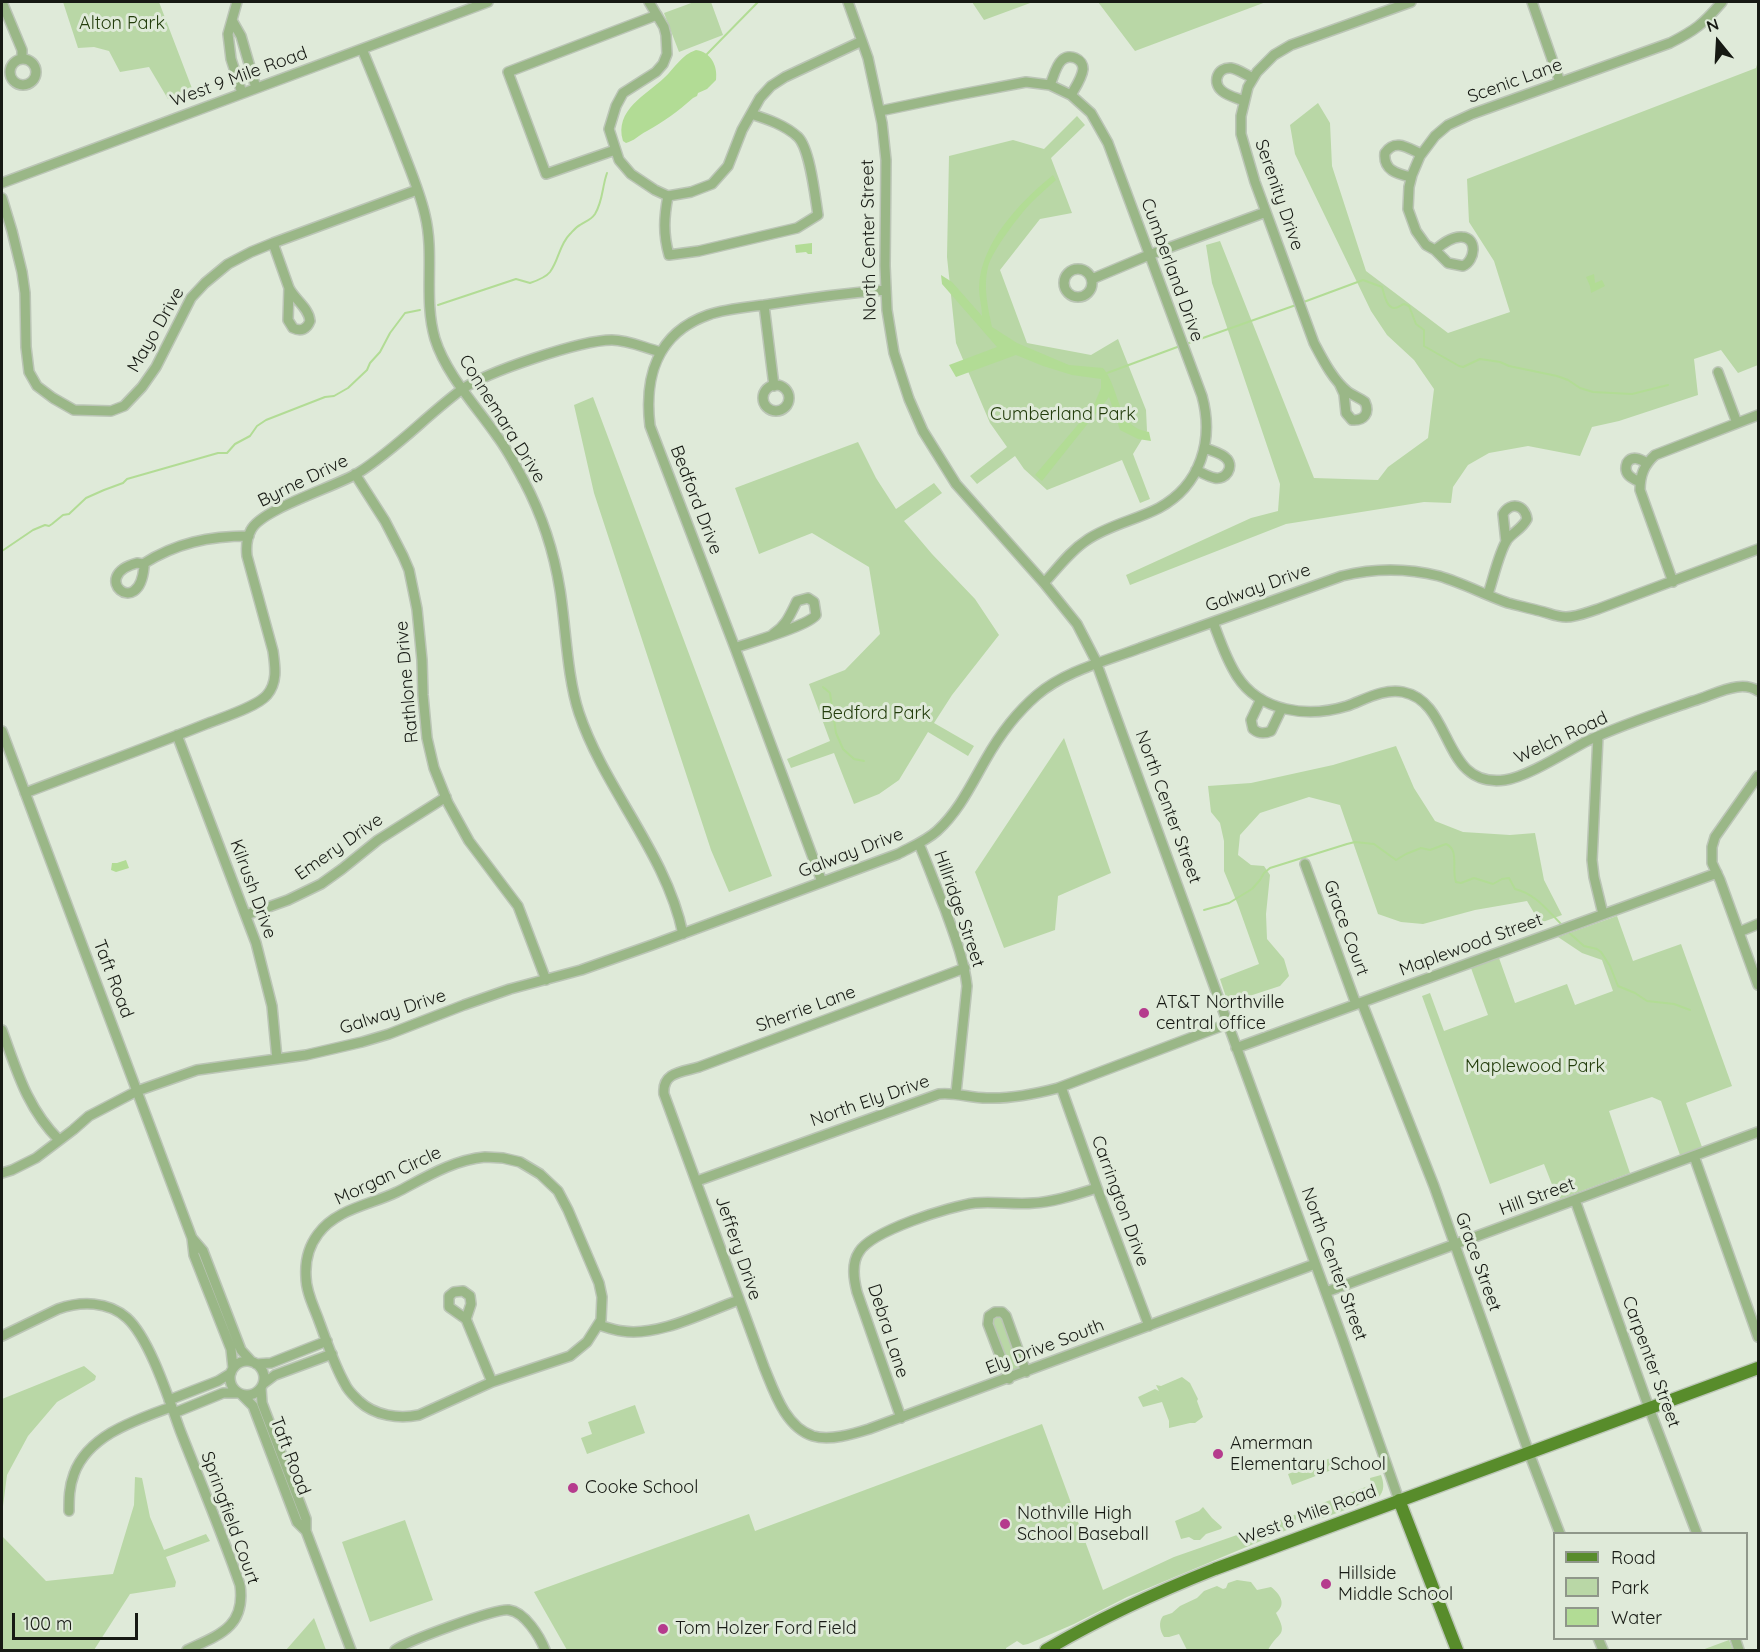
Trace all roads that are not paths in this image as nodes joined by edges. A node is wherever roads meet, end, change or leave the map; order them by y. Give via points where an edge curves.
1 (2, 2) edge
2 (237, 2) edge
3 (488, 2) edge
4 (648, 2) edge
5 (848, 2) edge
6 (1411, 2) edge
7 (1532, 2) edge
8 (1722, 2) edge
9 (657, 15) junction
10 (233, 22) junction
11 (862, 41) junction
12 (362, 49) junction
13 (22, 59) dead end
14 (1253, 78) junction
15 (1560, 82) junction
16 (1050, 86) junction
17 (256, 88) junction
18 (242, 93) junction
19 (1071, 95) junction
20 (1244, 101) junction
21 (880, 111) junction
22 (751, 114) junction
23 (615, 150) junction
24 (1421, 154) junction
25 (1411, 177) junction
26 (2, 183) edge
27 (417, 190) junction
28 (668, 196) junction
29 (2, 198) edge
30 (1266, 212) junction
31 (273, 243) junction
32 (1435, 250) dead end
33 (1149, 255) junction
34 (1092, 279) dead end
35 (289, 288) dead end
36 (885, 290) junction
37 (764, 305) junction
38 (661, 352) junction
39 (1718, 372) dead end
40 (1339, 383) dead end
41 (774, 386) dead end
42 (462, 389) junction
43 (1758, 415) edge
44 (1737, 423) junction
45 (1205, 448) junction
46 (1647, 463) junction
47 (1197, 470) junction
48 (355, 474) junction
49 (1640, 482) junction
50 (249, 536) junction
51 (1506, 542) dead end
52 (1758, 549) edge
53 (143, 564) dead end
54 (1673, 582) junction
55 (1044, 583) junction
56 (1488, 594) junction
57 (1213, 621) junction
58 (772, 634) junction
59 (735, 648) junction
60 (1097, 664) junction
61 (1758, 691) edge
62 (1261, 699) junction
63 (1282, 708) junction
64 (2, 731) edge
65 (177, 735) junction
66 (1598, 736) junction
67 (1758, 776) edge
68 (25, 793) junction
69 (446, 797) junction
70 (919, 844) junction
71 (1305, 864) dead end
72 (1717, 873) junction
73 (822, 882) junction
74 (1603, 914) junction
75 (246, 915) junction
76 (1758, 924) edge
77 (1739, 932) junction
78 (683, 934) junction
79 (965, 968) junction
80 (546, 980) junction
81 (1758, 985) edge
82 (1359, 1004) junction
83 (1227, 1024) junction
84 (2, 1030) edge
85 (1236, 1048) junction
86 (277, 1059) junction
87 (663, 1086) joint
88 (1061, 1087) junction
89 (137, 1091) junction
90 (956, 1093) junction
91 (1758, 1132) edge
92 (59, 1140) junction
93 (1694, 1156) junction
94 (2, 1173) edge
95 (697, 1181) junction
96 (1097, 1188) junction
97 (1575, 1200) junction
98 (192, 1238) junction
99 (1454, 1245) junction
100 (1315, 1264) junction
101 (1326, 1292) junction
102 (739, 1300) junction
103 (466, 1319) dead end
104 (599, 1325) junction
105 (1149, 1326) junction
106 (2, 1336) edge
107 (1758, 1337) edge
108 (327, 1341) junction
109 (332, 1354) junction
110 (254, 1363) junction
111 (1758, 1368) edge
112 (232, 1371) junction
113 (1026, 1372) junction
114 (1009, 1379) junction
115 (492, 1382) junction
116 (262, 1386) junction
117 (240, 1394) junction
118 (171, 1406) junction
119 (1649, 1408) junction
120 (789, 1417) joint
121 (901, 1418) junction
122 (1529, 1453) junction
123 (1399, 1500) junction
124 (69, 1512) dead end
125 (306, 1531) junction
126 (1560, 1532) edge
127 (1697, 1532) edge
128 (187, 1650) edge
129 (351, 1650) edge
130 (395, 1650) edge
131 (544, 1650) edge
132 (1046, 1650) edge
133 (1457, 1650) edge

1 - 13 street
2 - 10 street
3 - 12 street, West 9 Mile Road
4 - 9 street
5 - 11 street, North Center Street
6 - 14 street, Serenity Drive via 1291,45 1274,55
7 - 15 street
8 - 15 street, Scenic Lane via 1694,32
9 - 23 street via 666,35 667,54 656,72 620,97 609,129
9 - 23 street via 508,72 546,174
10 - 17 street
10 - 18 street via 228,34 231,59
11 - 21 street, North Center Street
11 - 22 street via 777,81
12 - 17 street, West 9 Mile Road
12 - 27 street, Connemara Drive
14 - 20 street, Serenity Drive
14 - 20 street via 1228,68 1217,76 1220,90
15 - 24 street, Scenic Lane via 1448,125
16 - 19 street, Cumberland Drive
16 - 19 street via 1061,60 1075,58 1083,70
16 - 21 street, Cumberland Drive via 1026,82
17 - 18 street, West 9 Mile Road
18 - 26 street, West 9 Mile Road
19 - 33 street, Cumberland Drive via 1091,114 1108,142
20 - 30 street, Serenity Drive via 1240,134
21 - 36 street, North Center Street via 886,160
22 - 28 street via 728,166 712,184
22 - 28 street via 778,124 802,142 818,215 797,228 669,255 664,240
23 - 28 street via 631,174
24 - 25 street, Scenic Lane
24 - 25 street via 1398,145 1385,153 1390,169
25 - 32 street, Scenic Lane via 1408,209 1416,231
27 - 31 street, Mayo Drive
27 - 42 street, Connemara Drive via 427,228 429,304 435,339
29 - 31 street, Mayo Drive via 25,292 29,372 37,386 74,410 111,411 124,406 156,367 191,298 228,264
30 - 33 street
30 - 40 street, Serenity Drive via 1314,343
31 - 35 street
33 - 34 street
33 - 45 street, Cumberland Drive via 1202,396 1208,428
36 - 37 street, Bedford Drive
36 - 55 street, North Center Street via 894,353 923,431 956,484
37 - 38 street, Bedford Drive via 723,311 690,323
37 - 41 street
38 - 42 street, Byrne Drive via 613,340 595,342 485,376
38 - 59 street, Bedford Drive via 649,388 650,426
39 - 44 street
42 - 48 street, Byrne Drive
42 - 78 street, Connemara Drive via 499,438 540,514 560,590 578,711 589,740 661,873
43 - 44 street
44 - 46 street via 1655,455
45 - 47 street, Cumberland Drive
45 - 47 street via 1225,456 1229,471 1215,478
46 - 49 street
46 - 49 street via 1635,458 1627,463 1628,475
47 - 55 street, Cumberland Drive via 1167,503 1088,539
48 - 50 street, Byrne Drive via 271,512 257,522
48 - 69 street, Rathlone Drive via 385,521 409,570 417,609 426,738
49 - 54 street
50 - 53 street via 194,542 161,552
50 - 65 street via 247,556 275,664 272,688 266,697 251,705
51 - 56 street
52 - 54 street, Galway Drive
54 - 56 street, Galway Drive via 1566,617
55 - 60 street, North Center Street via 1077,624
56 - 57 street, Galway Drive via 1419,572 1362,571
57 - 60 street, Galway Drive
57 - 62 street, Welch Road via 1238,678
58 - 58 street via 811,620 816,615 814,602 808,598 797,602 787,622
58 - 59 street
59 - 73 street, Bedford Drive
60 - 70 street, Galway Drive via 1055,683 1023,709 993,747 951,816
60 - 83 street, North Center Street
61 - 66 street, Welch Road via 1735,687
62 - 63 street, Welch Road
62 - 63 street via 1251,720 1256,732 1271,731
63 - 66 street, Welch Road via 1322,712 1389,692 1404,692 1429,707 1467,770 1490,781 1522,775
64 - 68 street, Taft Road
65 - 68 street
65 - 75 street, Kilrush Drive
66 - 74 street via 1592,860
67 - 72 street via 1715,837 1711,855
68 - 89 street, Taft Road
69 - 75 street, Emery Drive via 378,840 321,884
69 - 80 street, Rathlone Drive via 469,841 518,906
70 - 73 street, Galway Drive
70 - 79 street, Hillridge Street
71 - 82 street, Grace Court
72 - 74 street, Maplewood Street
72 - 77 street
73 - 78 street, Galway Drive
74 - 82 street, Maplewood Street
75 - 86 street, Kilrush Drive via 273,1006
76 - 77 street
77 - 81 street
78 - 80 street, Galway Drive
79 - 87 street, Sherrie Lane via 674,1074
79 - 90 street, Hillridge Street via 967,986
80 - 86 street, Galway Drive via 362,1042
82 - 85 street, Maplewood Street
82 - 99 street, Grace Street via 1434,1186
83 - 85 street, North Center Street
83 - 88 street, North Ely Drive
84 - 92 street via 33,1109
85 - 100 street, North Center Street
86 - 89 street, Galway Drive via 196,1070
87 - 95 street, Jeffery Drive
88 - 90 street, North Ely Drive via 1015,1097 985,1098
88 - 96 street, Carrington Drive
89 - 92 street, Galway Drive via 89,1116
89 - 98 street, Taft Road
90 - 95 street, North Ely Drive via 939,1094
91 - 93 street, Hill Street
92 - 94 street, Galway Drive via 36,1158
93 - 97 street, Hill Street
93 - 107 street
95 - 102 street, Jeffery Drive
96 - 105 street, Carrington Drive
96 - 121 street, Debra Lane via 1036,1203 961,1205 886,1232 862,1248 857,1254 854,1279
97 - 99 street, Hill Street
97 - 119 street, Carpenter Street
98 - 110 street, Taft Road via 203,1251 241,1350
98 - 112 street, Taft Road via 194,1255 231,1349
99 - 101 street, Hill Street
99 - 122 street, Grace Street
100 - 101 street, North Center Street
100 - 105 street, Ely Drive South
101 - 123 street, North Center Street
102 - 104 street via 647,1331 621,1331
102 - 120 street, Jeffery Drive via 775,1393
103 - 115 street
104 - 108 street, Morgan Circle via 599,1283 558,1191 520,1162 485,1157 446,1167 346,1212 320,1231 309,1251 306,1280
104 - 115 street, Morgan Circle via 570,1356
105 - 113 street, Ely Drive South
106 - 118 street, Springfield Court via 67,1306 95,1304 116,1310 140,1333
108 - 109 street, Morgan Circle
108 - 110 street via 271,1363
109 - 115 street, Morgan Circle via 344,1382 360,1402 397,1417 419,1415
109 - 116 street via 275,1375
110 - 112 street via 242,1362
110 - 116 street via 262,1372
111 - 119 main road, West 8 Mile Road
112 - 117 street via 231,1384
112 - 118 street
113 - 114 street, Ely Drive South
113 - 114 street via 1006,1316 995,1312 989,1316 988,1324
114 - 121 street, Ely Drive South
116 - 117 street via 253,1394
116 - 125 street, Taft Road via 262,1403 306,1519
117 - 118 street via 223,1393
117 - 125 street, Taft Road via 253,1406 297,1522
118 - 124 street via 122,1427 92,1449 74,1473
118 - 128 street, Springfield Court via 235,1569 241,1594 236,1617 227,1630
119 - 122 main road, West 8 Mile Road
119 - 127 street, Carpenter Street
120 - 121 street, Ely Drive South via 807,1433 827,1437 852,1434
122 - 123 main road, West 8 Mile Road
122 - 126 street, Grace Street
123 - 132 main road, West 8 Mile Road via 1163,1590
123 - 133 main road, North Center Street
125 - 129 street, Taft Road
130 - 131 street via 488,1614 509,1610 528,1623

